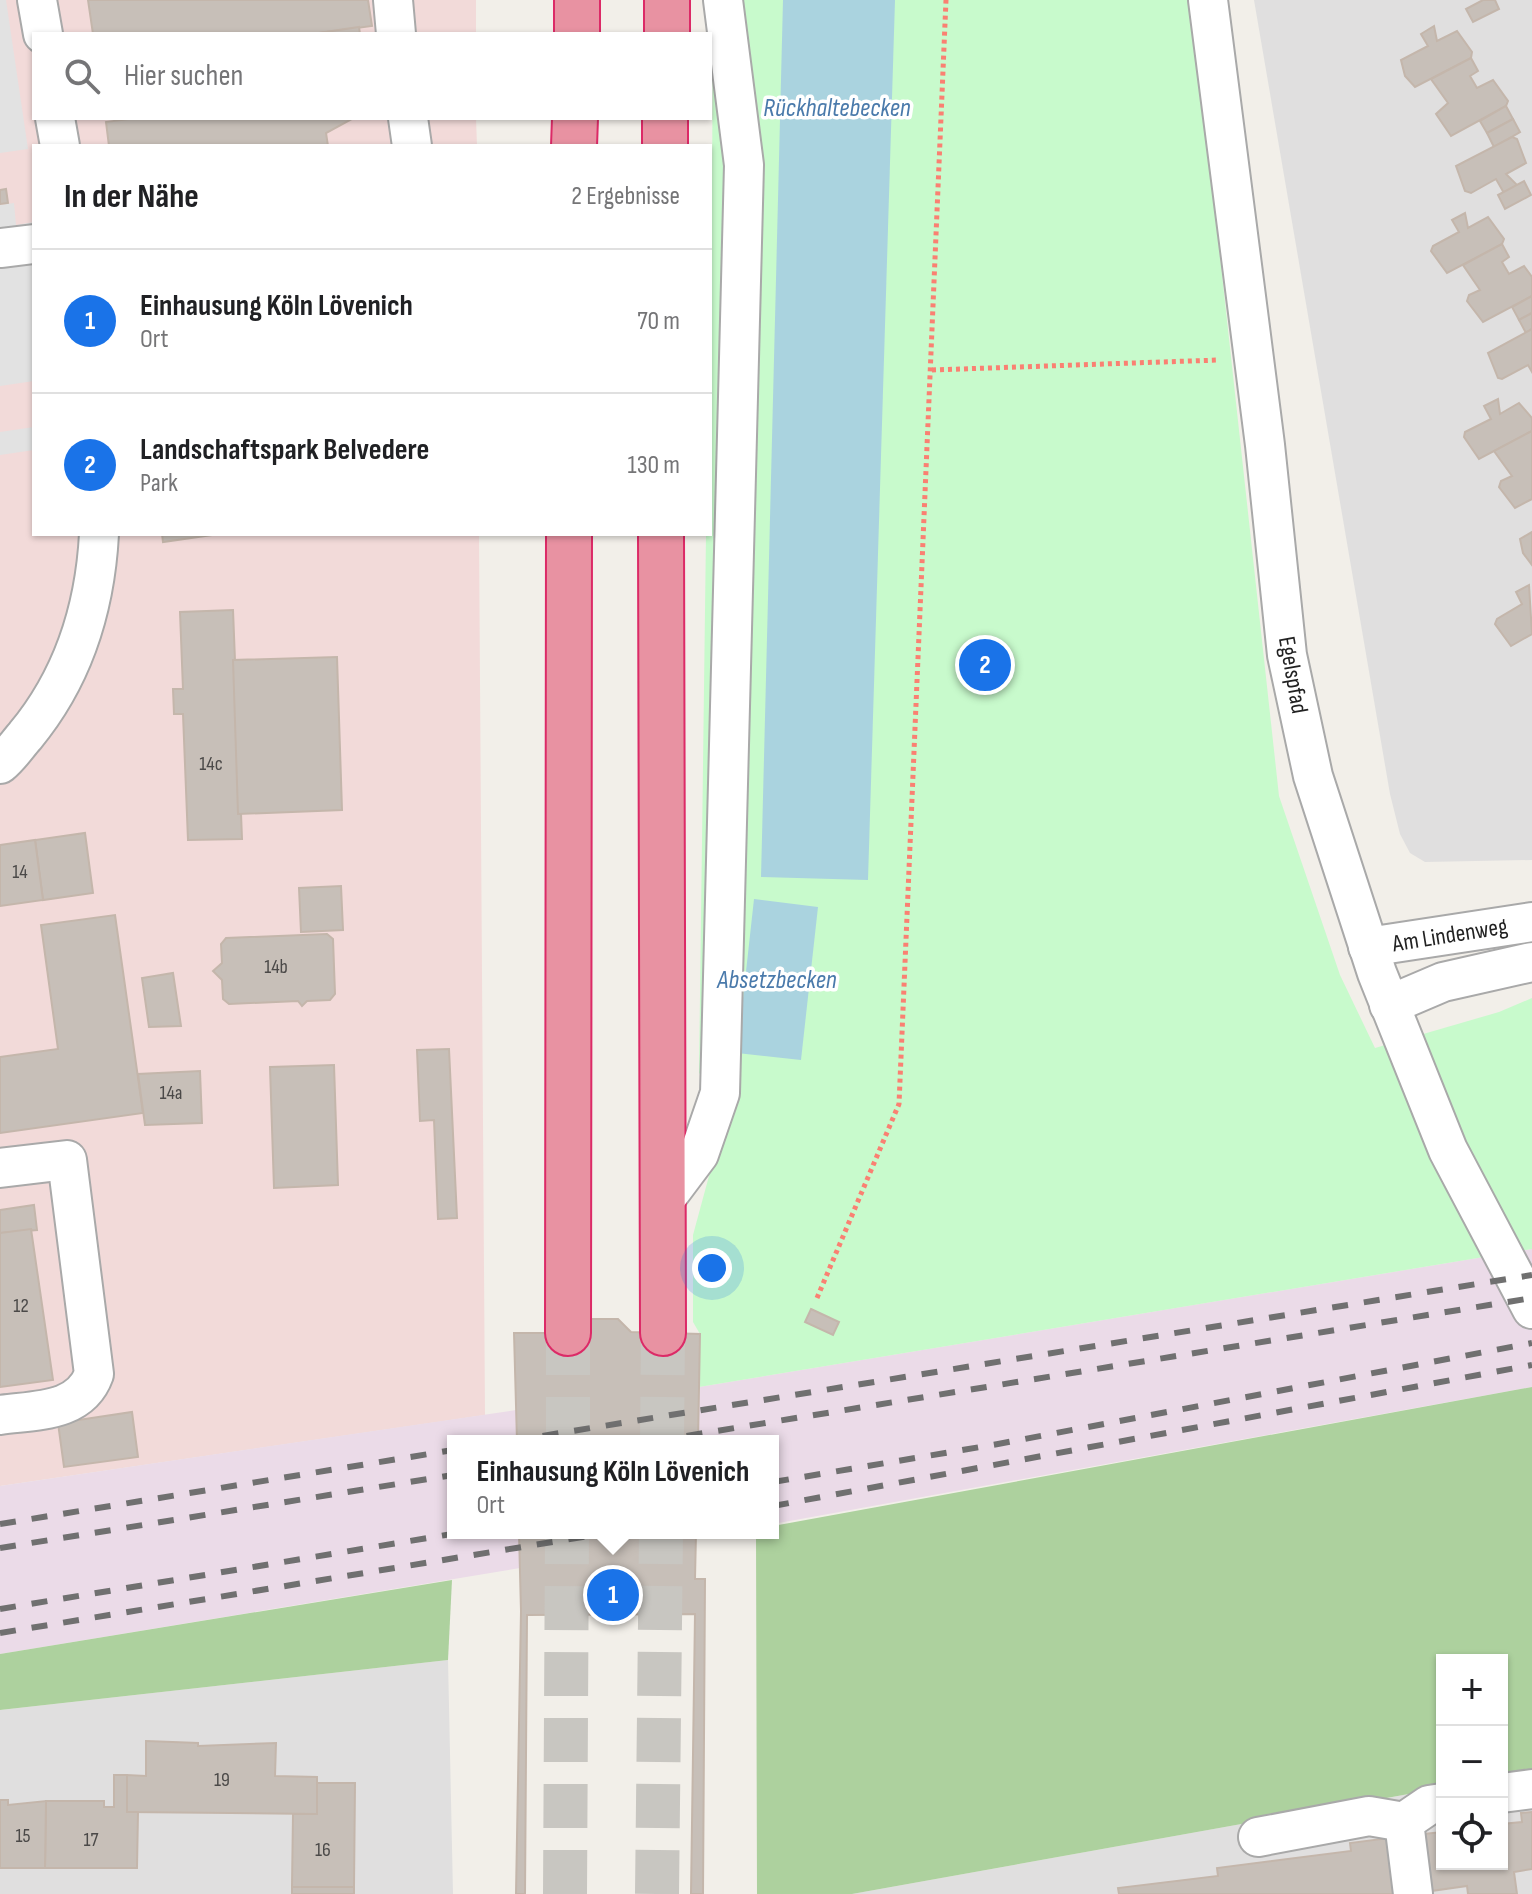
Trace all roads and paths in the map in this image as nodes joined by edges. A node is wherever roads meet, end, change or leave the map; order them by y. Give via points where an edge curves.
1 (37, 0) edge
2 (393, 0) edge
3 (577, 0) edge
4 (667, 0) edge
5 (723, 0) edge
6 (946, 0) edge
7 (1208, 0) edge
8 (43, 32) edge
9 (396, 32) edge
10 (577, 32) edge
11 (667, 32) edge
12 (55, 120) edge
13 (408, 120) edge
14 (575, 120) edge
15 (665, 120) edge
16 (60, 144) edge
17 (412, 144) edge
18 (574, 144) edge
19 (665, 144) edge
20 (1254, 359) junction
21 (932, 370) junction
22 (99, 536) edge
23 (569, 536) edge
24 (661, 536) edge
25 (0, 764) edge
26 (1532, 922) edge
27 (1368, 947) junction
28 (1532, 962) edge
29 (1389, 1005) junction
30 (0, 1168) edge
31 (663, 1202) junction
32 (817, 1298) dead end
33 (1532, 1309) edge
34 (568, 1333) tunnel mouth
35 (663, 1333) tunnel mouth
36 (0, 1415) edge
37 (1532, 1789) edge
38 (1508, 1792) edge
39 (1436, 1804) edge
40 (1404, 1822) junction
41 (1258, 1837) dead end
42 (1413, 1894) edge

1 - 8 street
2 - 9 street
3 - 10 highway
4 - 11 highway
5 - 31 street via 744,165 720,1093 699,1154
6 - 21 path
7 - 20 street, Egelspfad
12 - 16 street
13 - 17 street
14 - 18 highway
15 - 19 highway
20 - 21 path
20 - 27 street, Egelspfad via 1287,655 1313,776
21 - 32 path via 899,1104
22 - 25 street via 96,583 73,662 47,709
23 - 34 highway
24 - 31 highway
26 - 27 street, Am Lindenweg
27 - 29 street, Egelspfad
28 - 29 street, Am Lindenweg via 1443,982
29 - 33 street, Egelspfad via 1448,1150
30 - 36 street via 67,1160 94,1374 89,1389 72,1402
31 - 35 highway
37 - 38 street
39 - 40 street
40 - 41 street via 1369,1816
40 - 42 street

